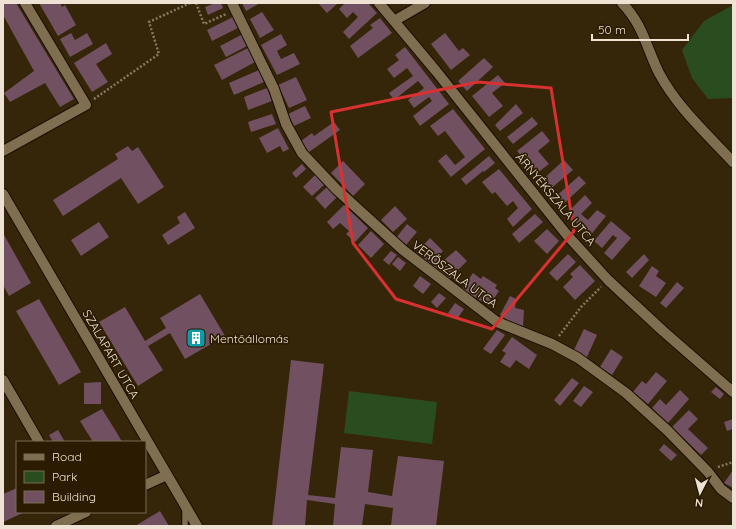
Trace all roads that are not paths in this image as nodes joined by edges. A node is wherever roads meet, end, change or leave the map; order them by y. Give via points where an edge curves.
1 (26, 3) edge
2 (379, 3) edge
3 (425, 3) edge
4 (622, 3) edge
5 (234, 6) edge
6 (394, 21) junction
7 (3, 150) edge
8 (733, 162) edge
9 (3, 194) edge
10 (3, 380) edge
11 (733, 392) edge
12 (38, 441) edge
13 (167, 475) junction
14 (146, 485) edge
15 (733, 498) edge
16 (185, 505) junction
17 (82, 513) edge
18 (56, 526) edge
19 (185, 526) edge
20 (197, 526) edge

1 - 7 street via 86,105
2 - 6 street, ÁRNYÉKSZALA UTCA
3 - 6 street
4 - 8 street via 646,38 659,72 681,106
5 - 15 street, VERŐSZALA UTCA via 274,89 286,124 302,153 347,199 403,250 497,322 552,344 578,358 626,393 668,431 721,489
6 - 11 street, ÁRNYÉKSZALA UTCA via 567,235 608,280
9 - 13 street, SZALAPART UTCA
10 - 12 street
13 - 14 street
13 - 16 street, SZALAPART UTCA
16 - 19 lane
16 - 20 street, SZALAPART UTCA
17 - 18 street

